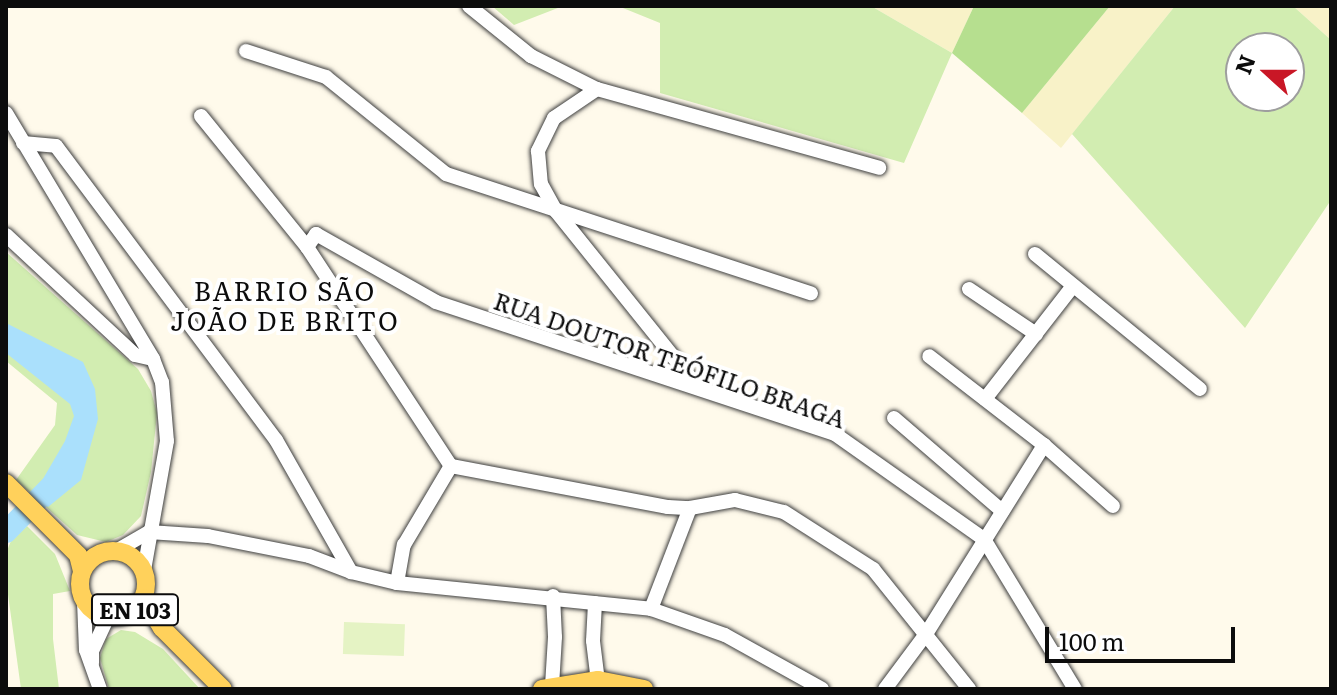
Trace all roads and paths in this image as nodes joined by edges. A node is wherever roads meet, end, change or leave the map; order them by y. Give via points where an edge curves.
1 (469, 6) edge
2 (246, 51) dead end
3 (597, 89) junction
4 (6, 113) edge
5 (201, 116) dead end
6 (23, 143) junction
7 (879, 168) dead end
8 (556, 211) junction
9 (6, 235) edge
10 (307, 247) junction
11 (1035, 254) dead end
12 (1073, 286) junction
13 (969, 289) dead end
14 (811, 293) dead end
15 (1036, 334) junction
16 (929, 356) dead end
17 (153, 359) junction
18 (696, 386) junction
19 (1200, 389) dead end
20 (985, 399) junction
21 (894, 418) dead end
22 (1044, 445) junction
23 (451, 466) junction
24 (6, 483) edge
25 (1113, 506) dead end
26 (690, 508) junction
27 (1002, 511) junction
28 (149, 532) junction
29 (63, 538) junction
30 (984, 539) junction
31 (111, 551) junction
32 (144, 570) junction
33 (82, 571) junction
34 (351, 572) junction
35 (397, 583) junction
36 (553, 596) junction
37 (144, 598) junction
38 (84, 601) junction
39 (595, 603) junction
40 (651, 609) junction
41 (117, 616) junction
42 (162, 628) junction
43 (926, 634) junction
44 (92, 667) junction
45 (598, 680) junction
46 (547, 688) edge
47 (100, 689) edge
48 (223, 689) edge
49 (644, 689) edge
50 (822, 689) edge
51 (885, 689) edge
52 (969, 689) edge
53 (1075, 689) edge

1 - 3 street via 531,56
2 - 8 street via 326,77 446,174
3 - 7 street
3 - 8 street via 554,118 538,151 541,184
4 - 6 street
5 - 10 street
6 - 17 street
6 - 34 street via 56,146 276,440
8 - 14 street
8 - 18 street
9 - 17 street via 135,355
10 - 18 street, RUA DOUTOR TEÓFILO BRAGA via 316,234 436,302
10 - 23 street
11 - 12 street
12 - 15 street
12 - 19 street
13 - 15 street
15 - 20 street
16 - 20 street
17 - 28 street via 162,382 167,441
18 - 30 street, RUA DOUTOR TEÓFILO BRAGA via 835,434
20 - 22 street
21 - 27 street
22 - 25 street
22 - 27 street
23 - 26 street
23 - 35 street via 404,545
24 - 29 main road, EN 103
26 - 40 street
26 - 43 street via 735,500 784,512 873,569
27 - 30 street
28 - 31 street
28 - 32 street
28 - 34 street via 208,536 309,556
29 - 31 main road, EN 103 via 94,554
29 - 33 main road, EN 103 via 78,555
30 - 43 street
30 - 53 street, RUA DOUTOR TEÓFILO BRAGA
31 - 32 main road, EN 103 via 128,554
31 - 33 main road, EN 103 via 88,562
32 - 37 main road, EN 103
33 - 38 main road, EN 103
34 - 35 street
35 - 36 street
36 - 39 street
36 - 46 street via 555,637
37 - 41 main road, EN 103
37 - 42 main road
38 - 41 main road, EN 103
38 - 44 street via 83,629
39 - 40 street
39 - 45 street
40 - 50 street via 725,635
41 - 42 main road
41 - 44 street via 92,651
42 - 48 main road
43 - 51 street
43 - 52 street
44 - 47 street
45 - 46 main road
45 - 49 main road

